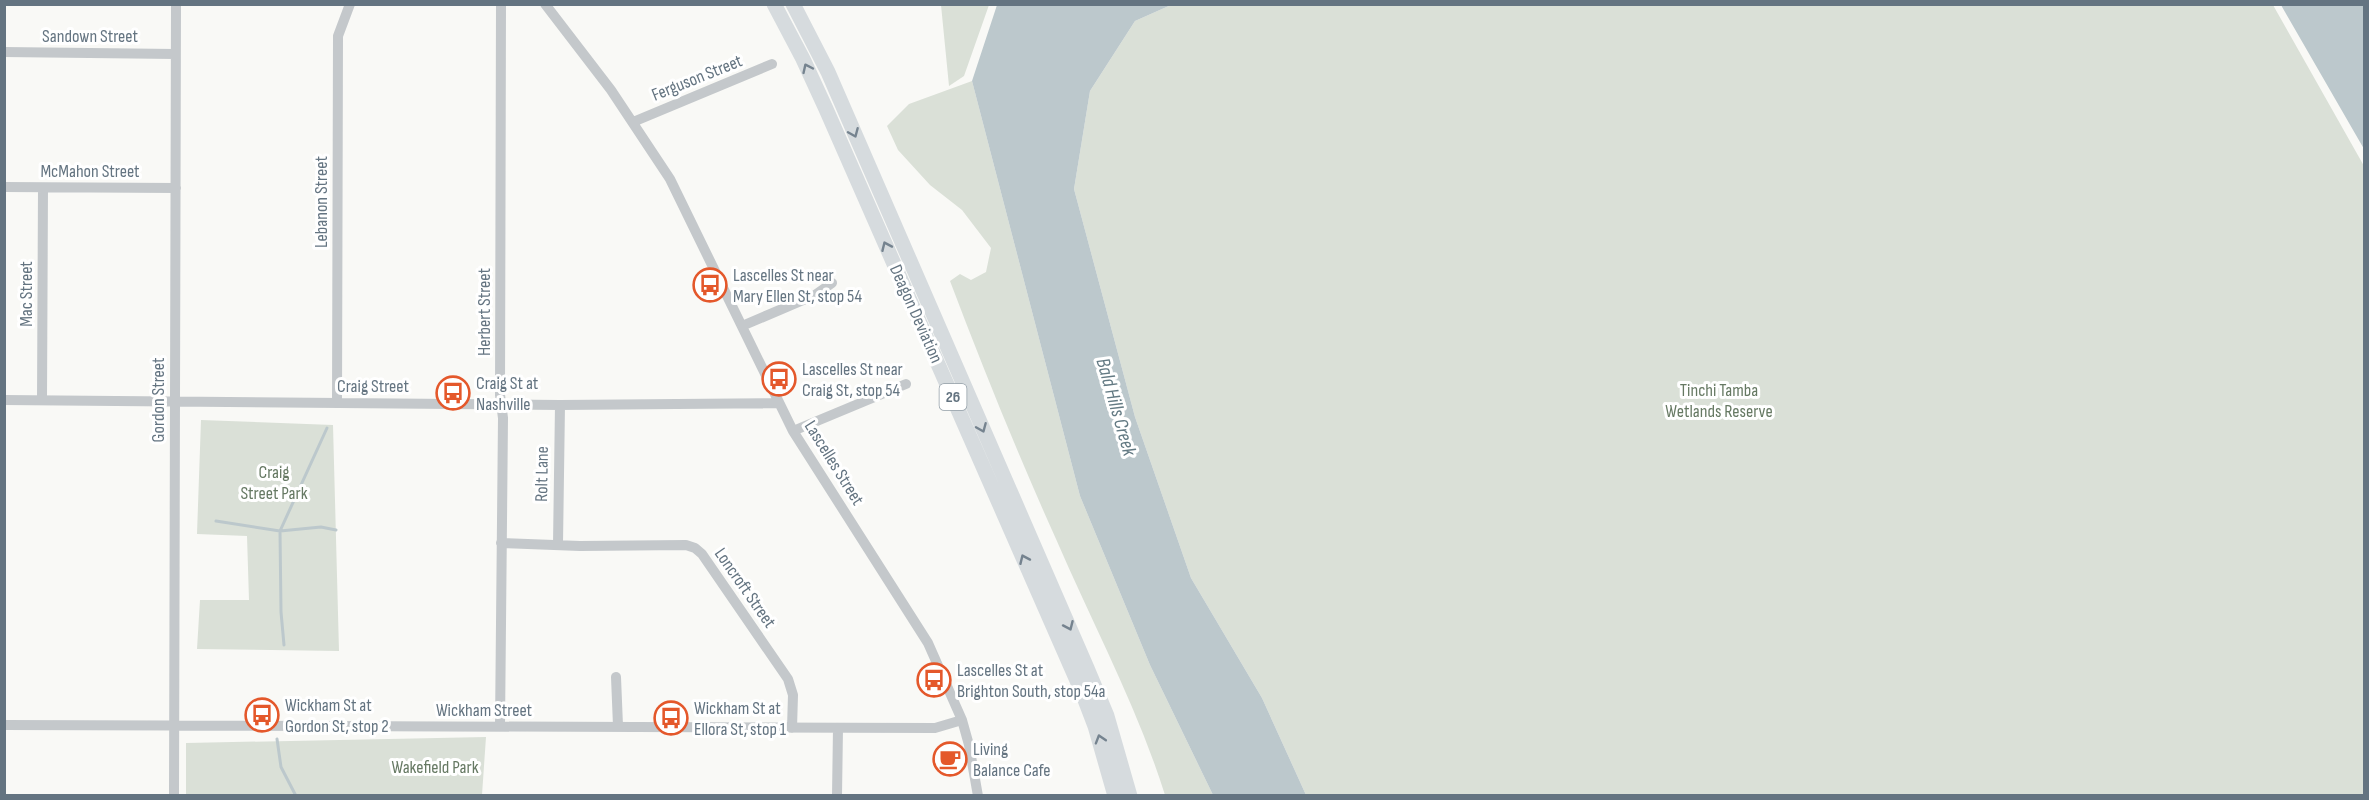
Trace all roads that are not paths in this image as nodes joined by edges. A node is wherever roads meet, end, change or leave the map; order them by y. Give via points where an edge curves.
1 (176, 4) edge
2 (350, 4) edge
3 (501, 4) edge
4 (545, 4) edge
5 (774, 4) edge
6 (793, 4) edge
7 (4, 52) edge
8 (175, 54) junction
9 (772, 64) dead end
10 (633, 122) junction
11 (4, 188) edge
12 (43, 188) junction
13 (176, 188) junction
14 (832, 283) dead end
15 (742, 326) junction
16 (906, 384) dead end
17 (4, 400) edge
18 (42, 400) junction
19 (175, 400) junction
20 (338, 402) junction
21 (501, 403) junction
22 (778, 403) junction
23 (560, 405) junction
24 (793, 431) junction
25 (501, 543) junction
26 (558, 544) junction
27 (616, 677) dead end
28 (962, 720) junction
29 (4, 725) edge
30 (174, 725) junction
31 (500, 726) junction
32 (618, 726) junction
33 (792, 728) junction
34 (838, 728) junction
35 (174, 795) edge
36 (837, 795) edge
37 (978, 795) edge
38 (1115, 795) edge
39 (1130, 795) edge

1 - 8 street, Gordon Street
2 - 20 street, Lebanon Street via 338,36
3 - 21 street, Herbert Street
4 - 10 street, Lascelles Street
38 -> 5 highway, Deagon Deviation / 26 via 1082,692 826,109
6 -> 39 highway, Deagon Deviation / 26 via 828,72 1088,669 1107,716
7 - 8 street, Sandown Street
8 - 13 street, Gordon Street
9 - 10 street, Ferguson Street
10 - 15 street, Lascelles Street via 682,199
11 - 12 street, McMahon Street
12 - 13 street, McMahon Street
12 - 18 street, Mac Street
13 - 19 street, Gordon Street
14 - 15 street via 815,295
15 - 22 street, Lascelles Street
16 - 24 street
17 - 18 street, Craig Street
18 - 19 street, Craig Street
19 - 20 street, Craig Street
19 - 30 street, Gordon Street
20 - 21 street, Craig Street
21 - 23 street, Craig Street
21 - 25 street, Herbert Street
22 - 23 street, Craig Street
22 - 24 street, Lascelles Street
23 - 26 street, Rolt Lane
24 - 28 street, Lascelles Street via 915,619
25 - 26 street, Loncroft Street
25 - 31 street, Herbert Street
26 - 33 street, Loncroft Street via 695,548 788,679 793,695
27 - 32 street
28 - 34 street, Wickham Street via 935,728
28 - 37 street, Lascelles Street
29 - 30 street, Wickham Street
30 - 31 street, Wickham Street
30 - 35 street, Gordon Street
31 - 32 street, Wickham Street
32 - 33 street, Wickham Street
33 - 34 street, Wickham Street
34 - 36 street

